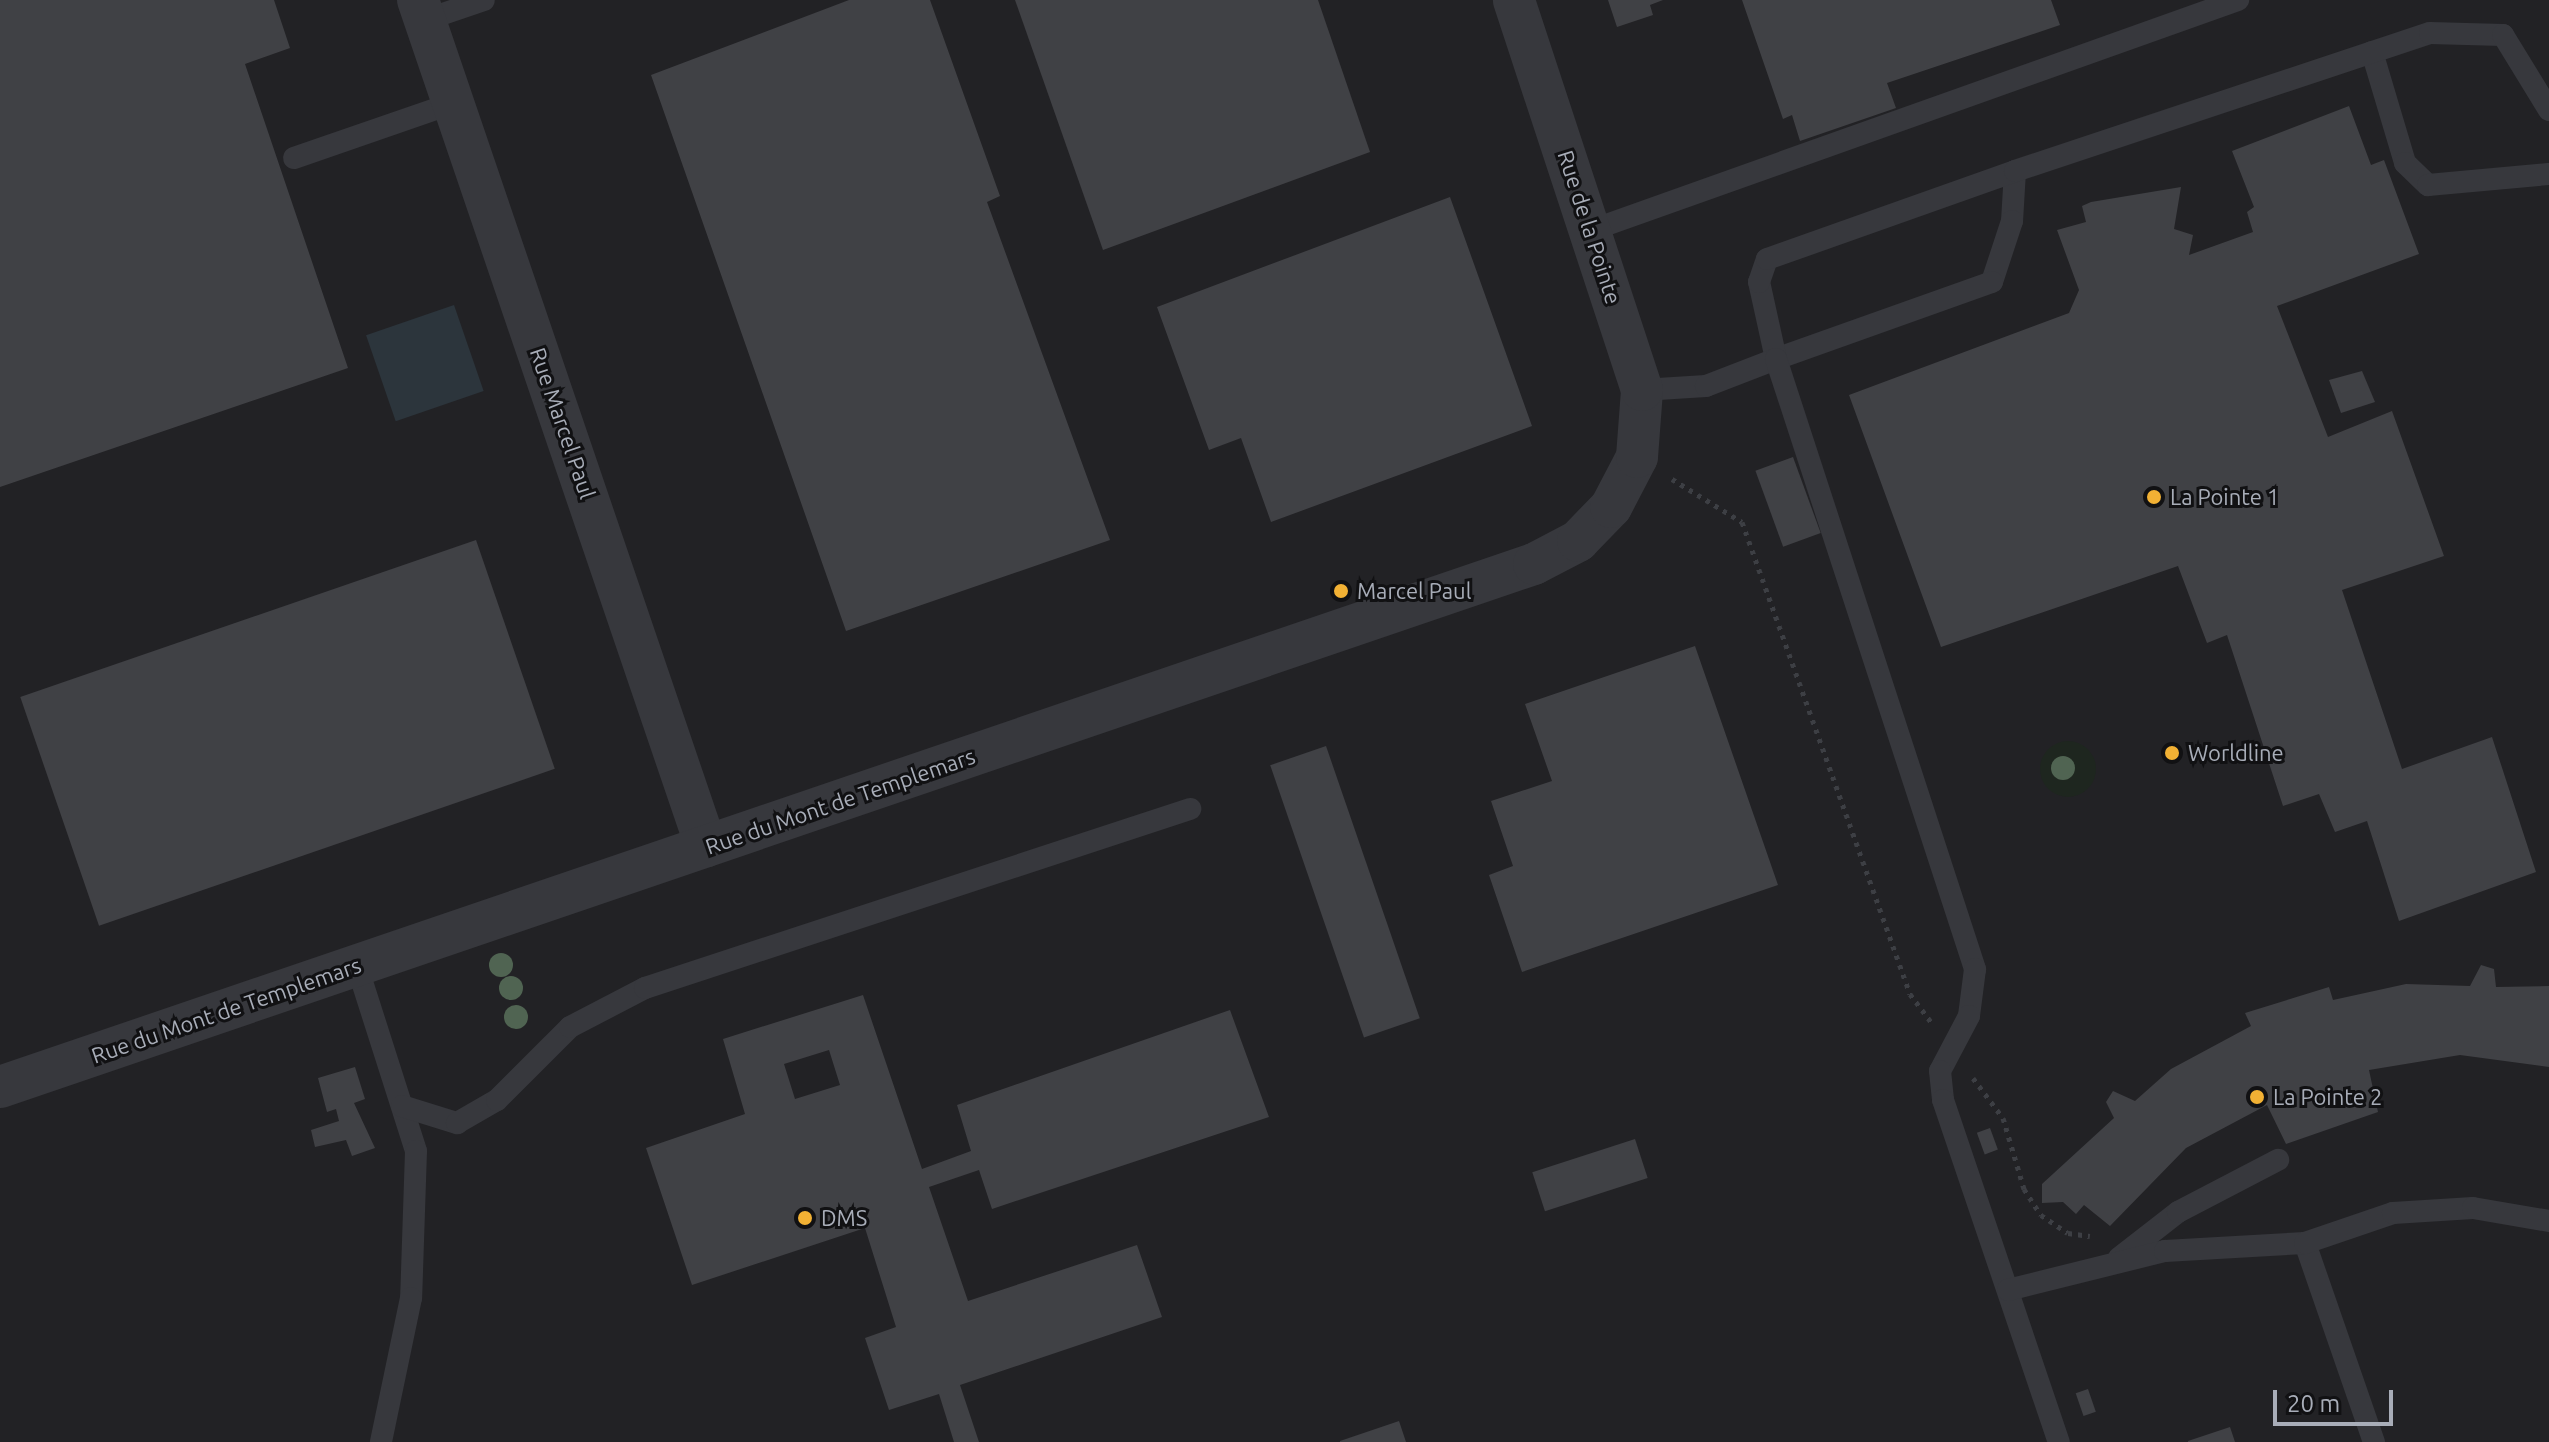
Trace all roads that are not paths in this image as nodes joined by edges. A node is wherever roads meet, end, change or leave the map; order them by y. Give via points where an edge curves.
1 (484, 0) edge
2 (1514, 0) edge
3 (2238, 0) edge
4 (421, 10) edge
5 (2372, 52) junction
6 (453, 103) junction
7 (2549, 110) edge
8 (294, 158) dead end
9 (2015, 171) junction
10 (2549, 174) edge
11 (1592, 230) junction
12 (1776, 359) junction
13 (1642, 390) junction
14 (1637, 457) joint
15 (1190, 809) dead end
16 (706, 846) junction
17 (357, 966) junction
18 (0, 1087) edge
19 (402, 1106) junction
20 (2278, 1160) dead end
21 (2549, 1221) edge
22 (2305, 1243) junction
23 (2115, 1262) junction
24 (2008, 1290) junction
25 (381, 1442) edge
26 (2059, 1442) edge
27 (2374, 1442) edge

1 - 4 lane
2 - 11 street, Rue de la Pointe
3 - 11 lane
4 - 6 street, Rue Marcel Paul
5 - 7 lane via 2430,33 2503,35
5 - 9 lane
5 - 10 lane via 2405,163 2428,185
6 - 8 lane
6 - 16 street, Rue Marcel Paul
9 - 12 lane via 2012,221 1992,282
9 - 12 lane via 1767,259 1759,282
11 - 13 street, Rue de la Pointe
12 - 13 lane via 1706,386
12 - 24 lane via 1975,969 1969,1016 1940,1071 1943,1100
13 - 14 street, Rue de la Pointe
14 - 16 street, Rue du Mont de Templemars via 1596,526 1534,564
15 - 19 lane via 645,988 570,1027 497,1100 457,1123
16 - 17 street, Rue du Mont de Templemars
17 - 18 street, Rue du Mont de Templemars
17 - 19 lane
19 - 25 lane via 416,1151 418,1218 411,1298
20 - 23 lane via 2137,1243
21 - 22 lane via 2473,1208 2393,1213
22 - 23 lane
22 - 27 lane
23 - 24 lane
24 - 26 lane

